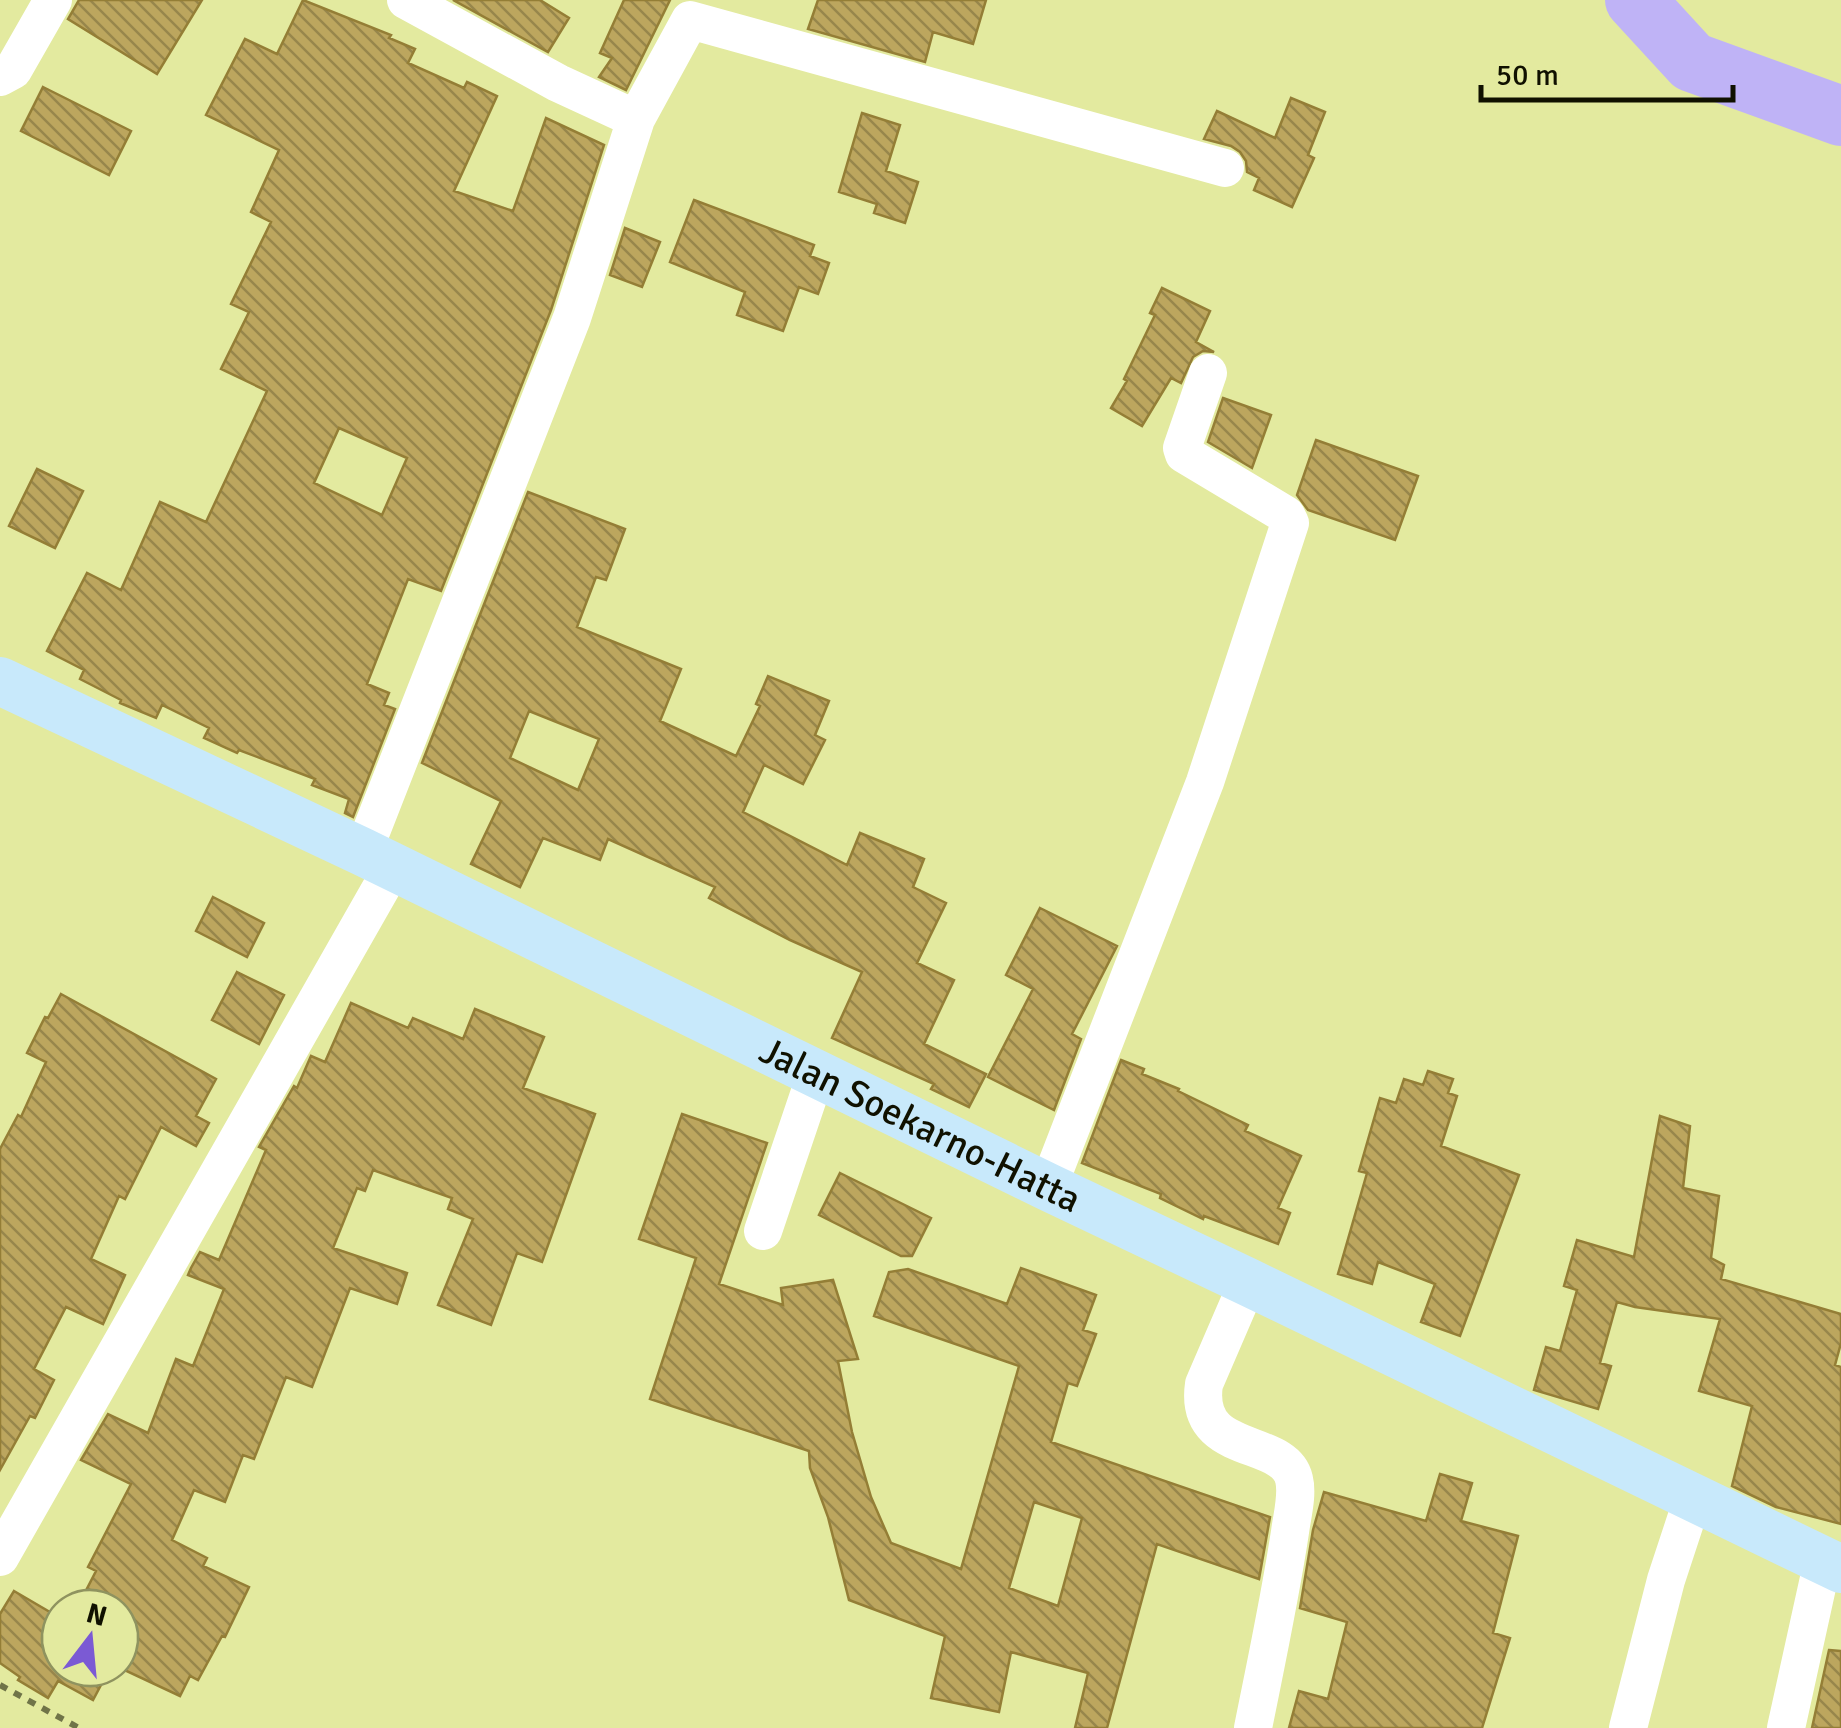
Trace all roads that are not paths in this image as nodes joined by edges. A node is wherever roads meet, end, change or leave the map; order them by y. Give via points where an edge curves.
1 (53, 0) edge
2 (414, 2) edge
3 (693, 10) edge
4 (0, 77) edge
5 (636, 118) junction
6 (1225, 168) dead end
7 (1208, 373) dead end
8 (0, 681) edge
9 (378, 859) junction
10 (816, 1074) junction
11 (1048, 1187) junction
12 (763, 1231) dead end
13 (1248, 1282) junction
14 (1693, 1498) junction
15 (0, 1557) edge
16 (1832, 1565) edge
17 (1253, 1728) edge
18 (1628, 1728) edge
19 (1786, 1728) edge

1 - 4 street via 12,70
2 - 5 street via 558,83
3 - 5 street
3 - 6 street
5 - 9 street via 572,318
7 - 11 street via 1184,454 1290,523 1205,782
8 - 9 main road, Jalan Soekarno-Hatta
9 - 10 main road, Jalan Soekarno-Hatta
9 - 15 street
10 - 11 main road, Jalan Soekarno-Hatta
10 - 12 street
11 - 13 main road, Jalan Soekarno-Hatta
13 - 14 main road, Jalan Soekarno-Hatta
13 - 17 street via 1202,1401 1208,1421 1235,1442 1276,1458 1294,1478 1286,1562
14 - 16 main road, Jalan Soekarno-Hatta
14 - 18 street
16 - 19 street

